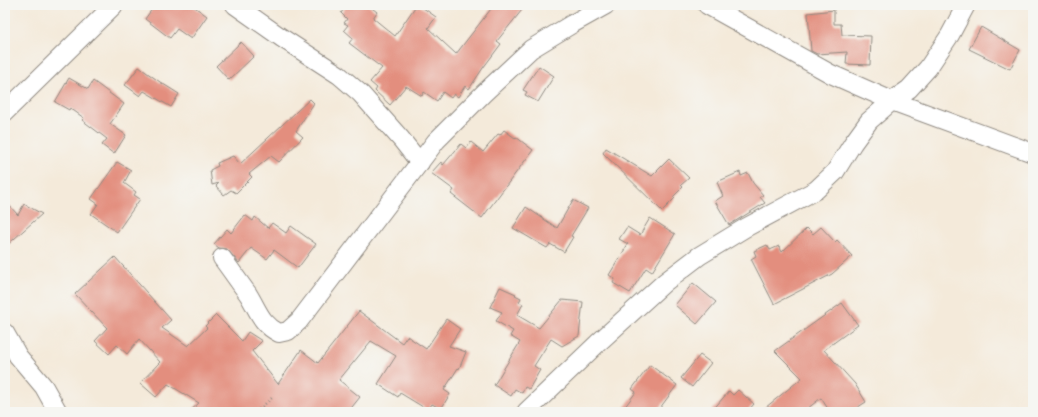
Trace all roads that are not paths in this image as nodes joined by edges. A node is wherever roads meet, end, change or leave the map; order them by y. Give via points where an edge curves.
1 (114, 5) edge
2 (235, 5) edge
3 (606, 5) edge
4 (707, 5) edge
5 (966, 5) edge
6 (892, 101) junction
7 (5, 112) edge
8 (1033, 153) edge
9 (420, 163) junction
10 (222, 258) dead end
11 (5, 333) edge
12 (58, 412) edge
13 (526, 412) edge

1 - 7 street
2 - 9 street via 356,89
3 - 9 street via 532,49 484,93 436,142
4 - 6 street via 831,74
5 - 6 street via 928,68 909,89
6 - 8 street
6 - 13 street via 869,121 835,172 816,190 746,228 694,260 665,282
9 - 10 street via 299,320 288,330 279,333 270,328
11 - 12 street via 18,356 44,387

